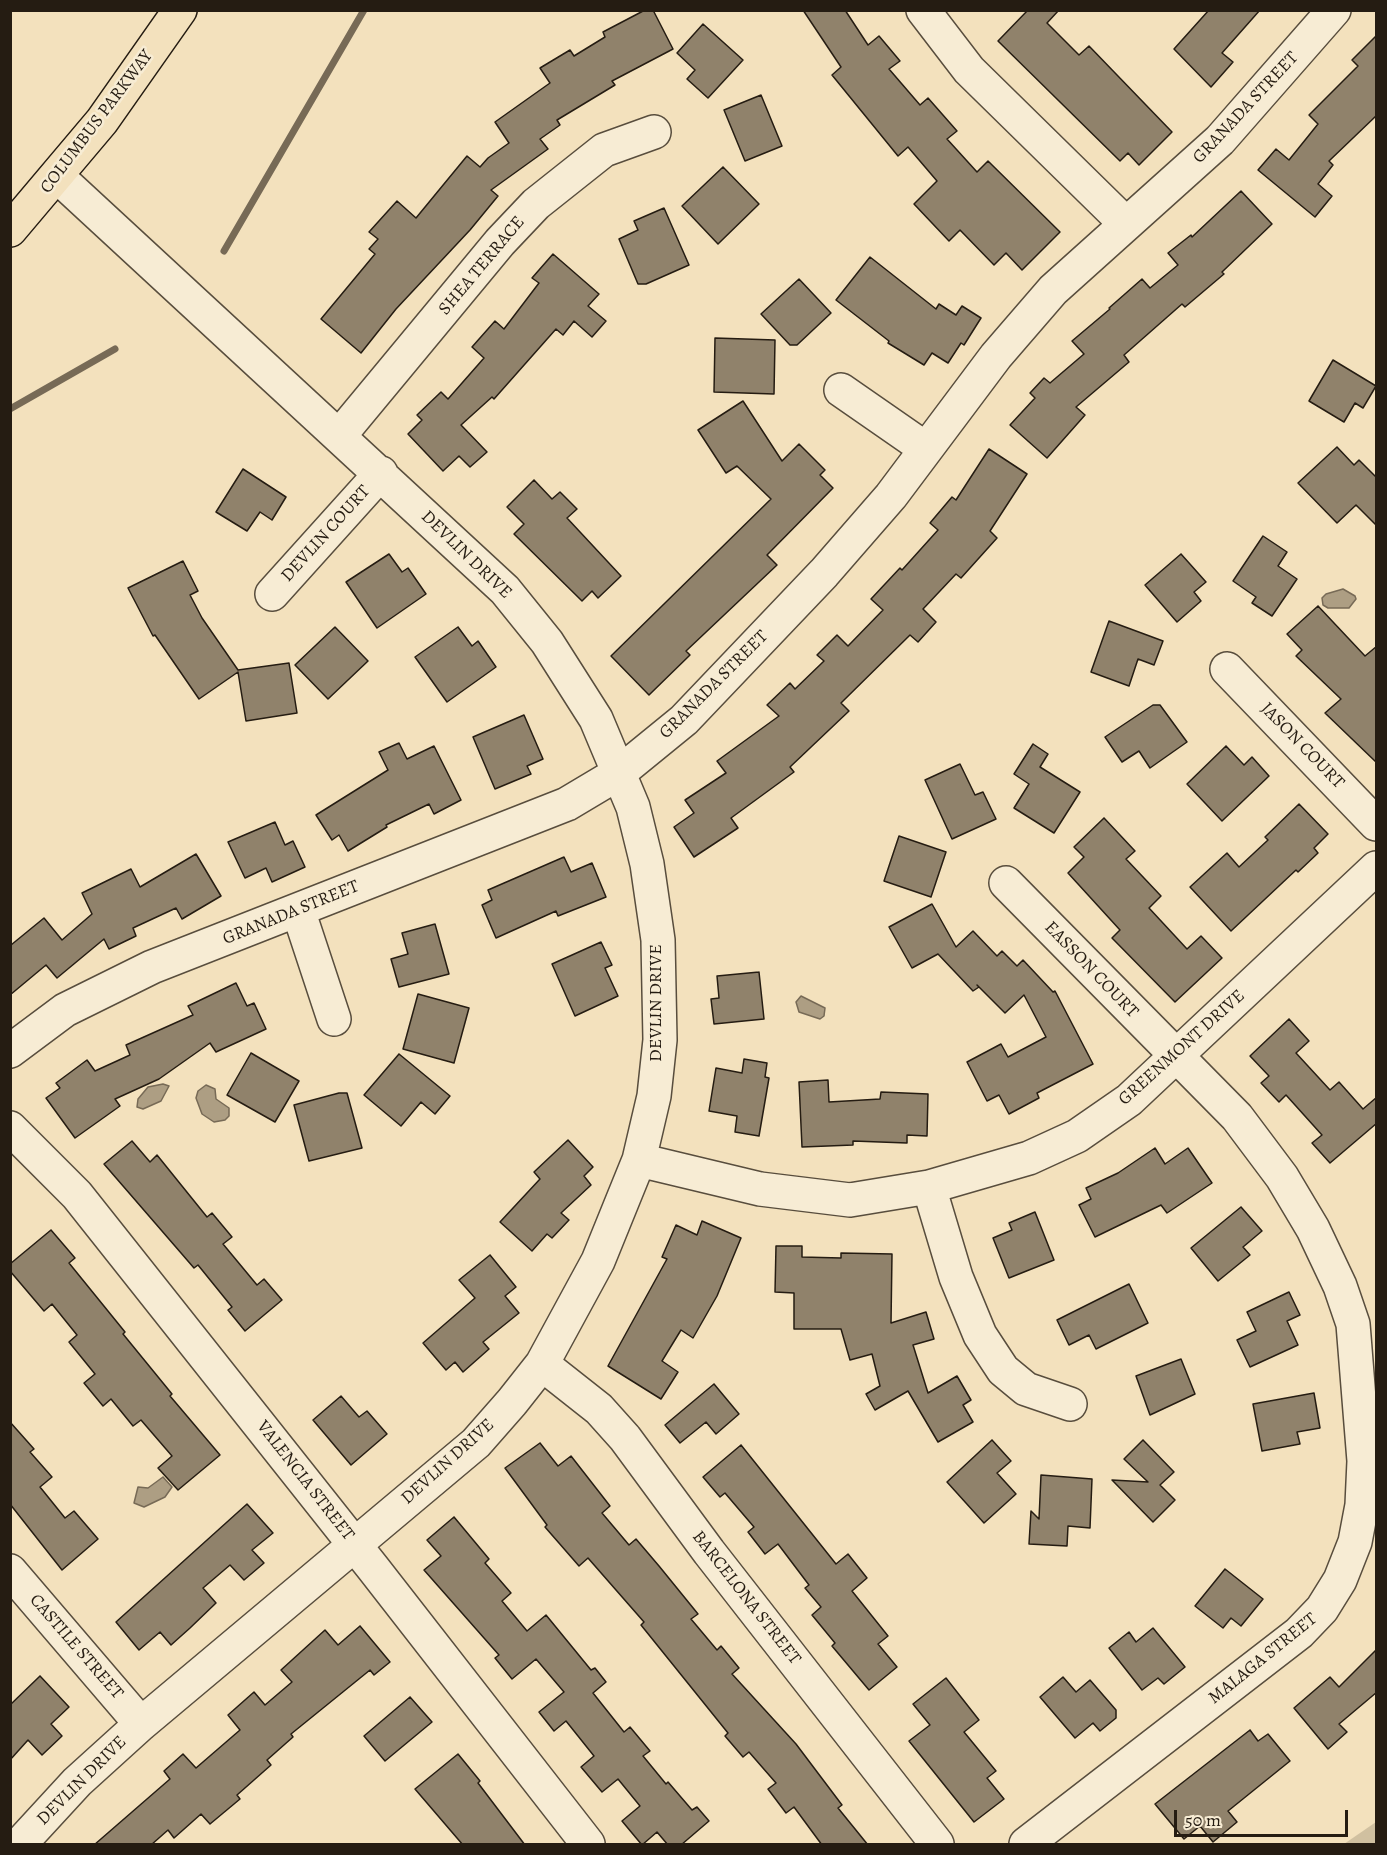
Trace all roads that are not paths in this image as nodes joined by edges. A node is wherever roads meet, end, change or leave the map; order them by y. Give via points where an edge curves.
1 (180, 10) edge
2 (923, 10) edge
3 (1334, 10) edge
4 (654, 132) dead end
5 (58, 177) junction
6 (1126, 224) junction
7 (10, 230) edge
8 (841, 390) dead end
9 (340, 435) junction
10 (926, 449) junction
11 (381, 474) junction
12 (272, 594) dead end
13 (1227, 669) dead end
14 (618, 773) junction
15 (1377, 824) edge
16 (1377, 868) edge
17 (1006, 884) dead end
18 (298, 910) junction
19 (334, 1019) dead end
20 (10, 1051) edge
21 (1176, 1056) junction
22 (10, 1128) edge
23 (639, 1160) junction
24 (929, 1187) junction
25 (1365, 1320) edge
26 (542, 1364) junction
27 (1070, 1404) dead end
28 (355, 1545) junction
29 (10, 1571) edge
30 (141, 1724) junction
31 (20, 1845) edge
32 (588, 1845) edge
33 (938, 1845) edge
34 (1026, 1845) edge

1 - 5 main road, COLUMBUS PARKWAY
2 - 6 street via 969,70
3 - 6 street, GRANADA STREET via 1220,140
4 - 9 street, SHEA TERRACE via 604,150 536,204
5 - 7 main road, COLUMBUS PARKWAY
5 - 9 street, DEVLIN DRIVE
6 - 10 street, GRANADA STREET via 1053,290 996,356
8 - 10 street
9 - 11 street, DEVLIN DRIVE
10 - 14 street, GRANADA STREET via 824,573 684,720
11 - 12 street, DEVLIN COURT
11 - 14 street, DEVLIN DRIVE via 506,590 547,642 596,719
13 - 15 street, JASON COURT
14 - 18 street, GRANADA STREET via 567,804
14 - 23 street, DEVLIN DRIVE via 633,807 647,864 658,940 660,1040 654,1096
16 - 21 street, GREENMONT DRIVE
17 - 21 street, EASSON COURT
18 - 19 street
18 - 20 street, GRANADA STREET via 152,967 65,1010
21 - 24 street, GREENMONT DRIVE via 1129,1100 1077,1136 1029,1158
21 - 25 street, MALAGA STREET via 1237,1117 1282,1177 1340,1286
22 - 28 street, VALENCIA STREET via 77,1195
23 - 24 street, GREENMONT DRIVE via 760,1189 850,1200
23 - 26 street, DEVLIN DRIVE via 598,1262
24 - 27 street via 956,1277 980,1335 1003,1370 1026,1389
25 - 34 street, MALAGA STREET via 1362,1505 1355,1542 1340,1580 1322,1609 1299,1633
26 - 28 street, DEVLIN DRIVE via 476,1443
26 - 33 street, BARCELONA STREET via 599,1409 625,1438
28 - 30 street, DEVLIN DRIVE
28 - 32 street, VALENCIA STREET
29 - 30 street, CASTILE STREET
30 - 31 street, DEVLIN DRIVE via 77,1782

